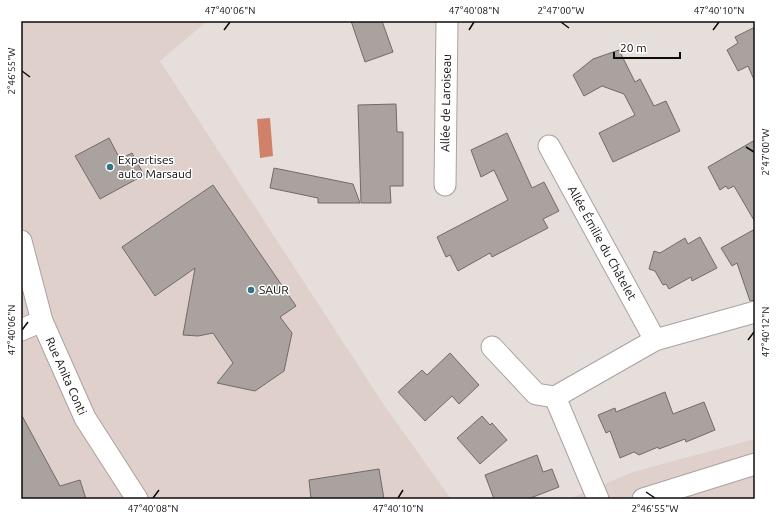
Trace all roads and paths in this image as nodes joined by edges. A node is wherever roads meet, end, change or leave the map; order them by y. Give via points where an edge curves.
1 (447, 21) edge
2 (549, 146) dead end
3 (444, 186) dead end
4 (21, 241) edge
5 (755, 312) edge
6 (42, 320) junction
7 (21, 330) edge
8 (655, 340) junction
9 (492, 347) dead end
10 (555, 397) junction
11 (755, 464) edge
12 (137, 499) edge
13 (598, 499) edge
14 (643, 499) edge

1 - 3 street, Allée de Laroiseau
2 - 8 street, Allée Émilie du Châtelet
4 - 6 street, Rue Anita Conti
5 - 8 street
6 - 7 street
6 - 12 street, Rue Anita Conti via 85,418
8 - 10 street
9 - 10 street via 536,394
10 - 13 street
11 - 14 street

